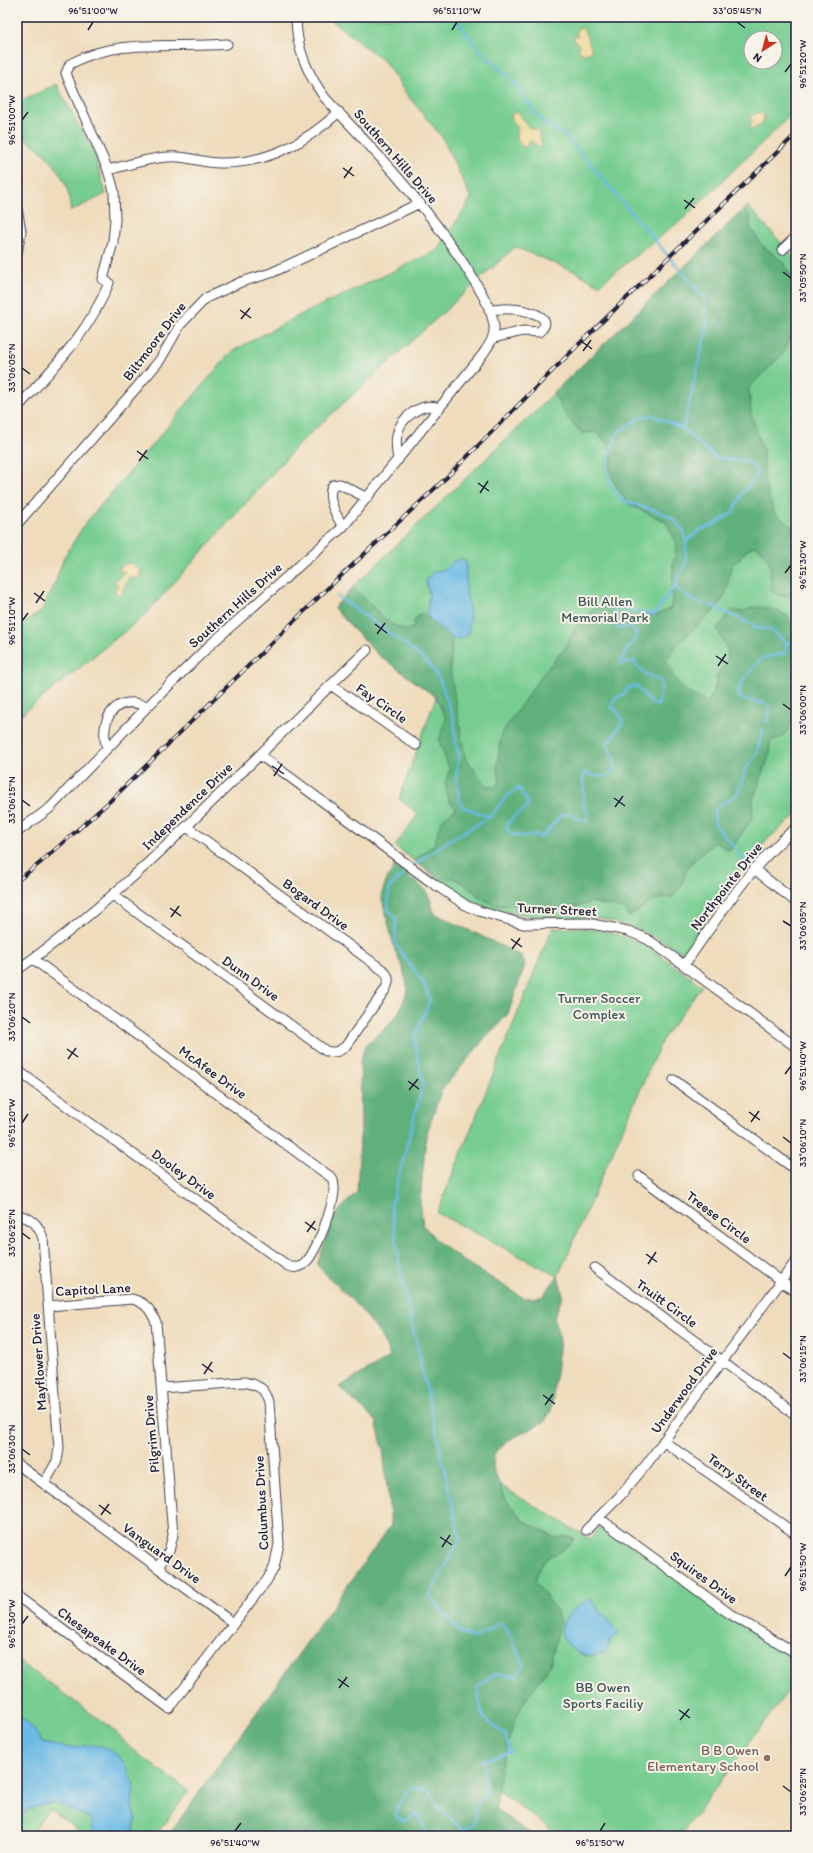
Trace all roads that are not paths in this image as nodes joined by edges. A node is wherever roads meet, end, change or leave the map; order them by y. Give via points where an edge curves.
1 (296, 17) edge
2 (226, 44) dead end
3 (339, 112) junction
4 (108, 170) junction
5 (420, 203) junction
6 (17, 209) edge
7 (795, 241) edge
8 (782, 250) dead end
9 (17, 253) edge
10 (489, 310) junction
11 (494, 338) junction
12 (17, 408) edge
13 (439, 408) junction
14 (398, 460) junction
15 (367, 498) junction
16 (17, 524) edge
17 (343, 527) junction
18 (367, 650) dead end
19 (331, 685) junction
20 (147, 707) junction
21 (416, 745) dead end
22 (107, 748) junction
23 (260, 755) junction
24 (187, 827) junction
25 (18, 828) edge
26 (796, 828) edge
27 (754, 869) junction
28 (113, 895) junction
29 (796, 902) edge
30 (33, 959) junction
31 (684, 966) junction
32 (17, 970) edge
33 (366, 1017) joint
34 (796, 1047) edge
35 (17, 1070) edge
36 (674, 1080) dead end
37 (796, 1170) edge
38 (639, 1176) dead end
39 (17, 1215) edge
40 (323, 1229) joint
41 (796, 1261) edge
42 (595, 1268) dead end
43 (781, 1282) junction
44 (796, 1292) edge
45 (140, 1301) joint
46 (48, 1306) junction
47 (722, 1362) junction
48 (162, 1388) junction
49 (796, 1415) edge
50 (664, 1441) junction
51 (17, 1464) edge
52 (44, 1484) junction
53 (599, 1518) junction
54 (586, 1530) dead end
55 (796, 1534) edge
56 (158, 1567) junction
57 (17, 1596) edge
58 (233, 1623) junction
59 (796, 1653) edge
60 (170, 1708) joint

1 - 3 street, Southern Hills Drive via 300,54 325,98
2 - 4 street via 102,50 70,64 66,73
3 - 4 street via 307,138 265,157 219,163 168,156
3 - 5 street, Southern Hills Drive
4 - 12 street via 114,191 115,219 113,242 103,279 109,283 76,342
5 - 10 street, Southern Hills Drive via 465,266
5 - 16 street, Biltmoore Drive via 271,273 241,282 206,298 180,325 160,360
6 - 9 street via 21,231
7 - 8 street
10 - 11 street, Southern Hills Drive
10 - 11 street via 512,308 539,314 545,322 539,332 522,331
11 - 13 street, Southern Hills Drive
13 - 14 street, Southern Hills Drive
13 - 14 street via 424,408 413,412 405,420 397,434
14 - 15 street, Southern Hills Drive
15 - 17 street, Southern Hills Drive
15 - 17 street via 340,484 333,485 330,492 331,500
17 - 20 street, Southern Hills Drive via 211,644
18 - 19 street, Independence Drive
19 - 21 street, Fay Circle
19 - 23 street, Independence Drive
20 - 22 street, Southern Hills Drive
20 - 22 street via 132,702 113,711 104,730
22 - 25 street, Southern Hills Drive via 50,808
23 - 24 street, Independence Drive
23 - 31 street, Turner Street via 431,882 479,912 523,924 587,923 628,931 647,939
24 - 28 street, Independence Drive
24 - 33 street, Bogard Drive via 384,971 389,983
26 - 27 street, Northpointe Drive
27 - 29 street
27 - 31 street, Northpointe Drive
28 - 30 street, Independence Drive
28 - 33 street, Dunn Drive via 326,1051 339,1051 345,1047
30 - 32 street, Independence Drive
30 - 40 street, McAfee Drive via 328,1175 335,1186
31 - 34 street, Turner Street
35 - 40 street, Dooley Drive via 288,1266 295,1268 302,1265 311,1256
36 - 37 street
38 - 43 street, Treese Circle
39 - 46 street, Mayflower Drive via 27,1217 35,1223 43,1238
41 - 43 street, Underwood Drive
42 - 47 street, Truitt Circle
43 - 44 street, Treese Circle
43 - 47 street, Underwood Drive
45 - 46 street, Capitol Lane via 132,1299
45 - 48 street, Pilgrim Drive via 150,1307 156,1322
46 - 52 street, Mayflower Drive via 59,1448 57,1461
47 - 49 street, Truitt Circle
47 - 50 street, Underwood Drive
48 - 56 street, Pilgrim Drive via 173,1535 169,1551
48 - 58 street, Columbus Drive via 246,1382 266,1392 269,1402 278,1556 267,1580
50 - 53 street, Underwood Drive via 634,1480
50 - 55 street, Terry Street
51 - 52 street, Vanguard Drive
52 - 56 street, Vanguard Drive
53 - 54 street, Underwood Drive
53 - 59 street, Squires Drive via 730,1614
56 - 58 street, Vanguard Drive
57 - 60 street, Chesapeake Drive
58 - 60 street, Columbus Drive

